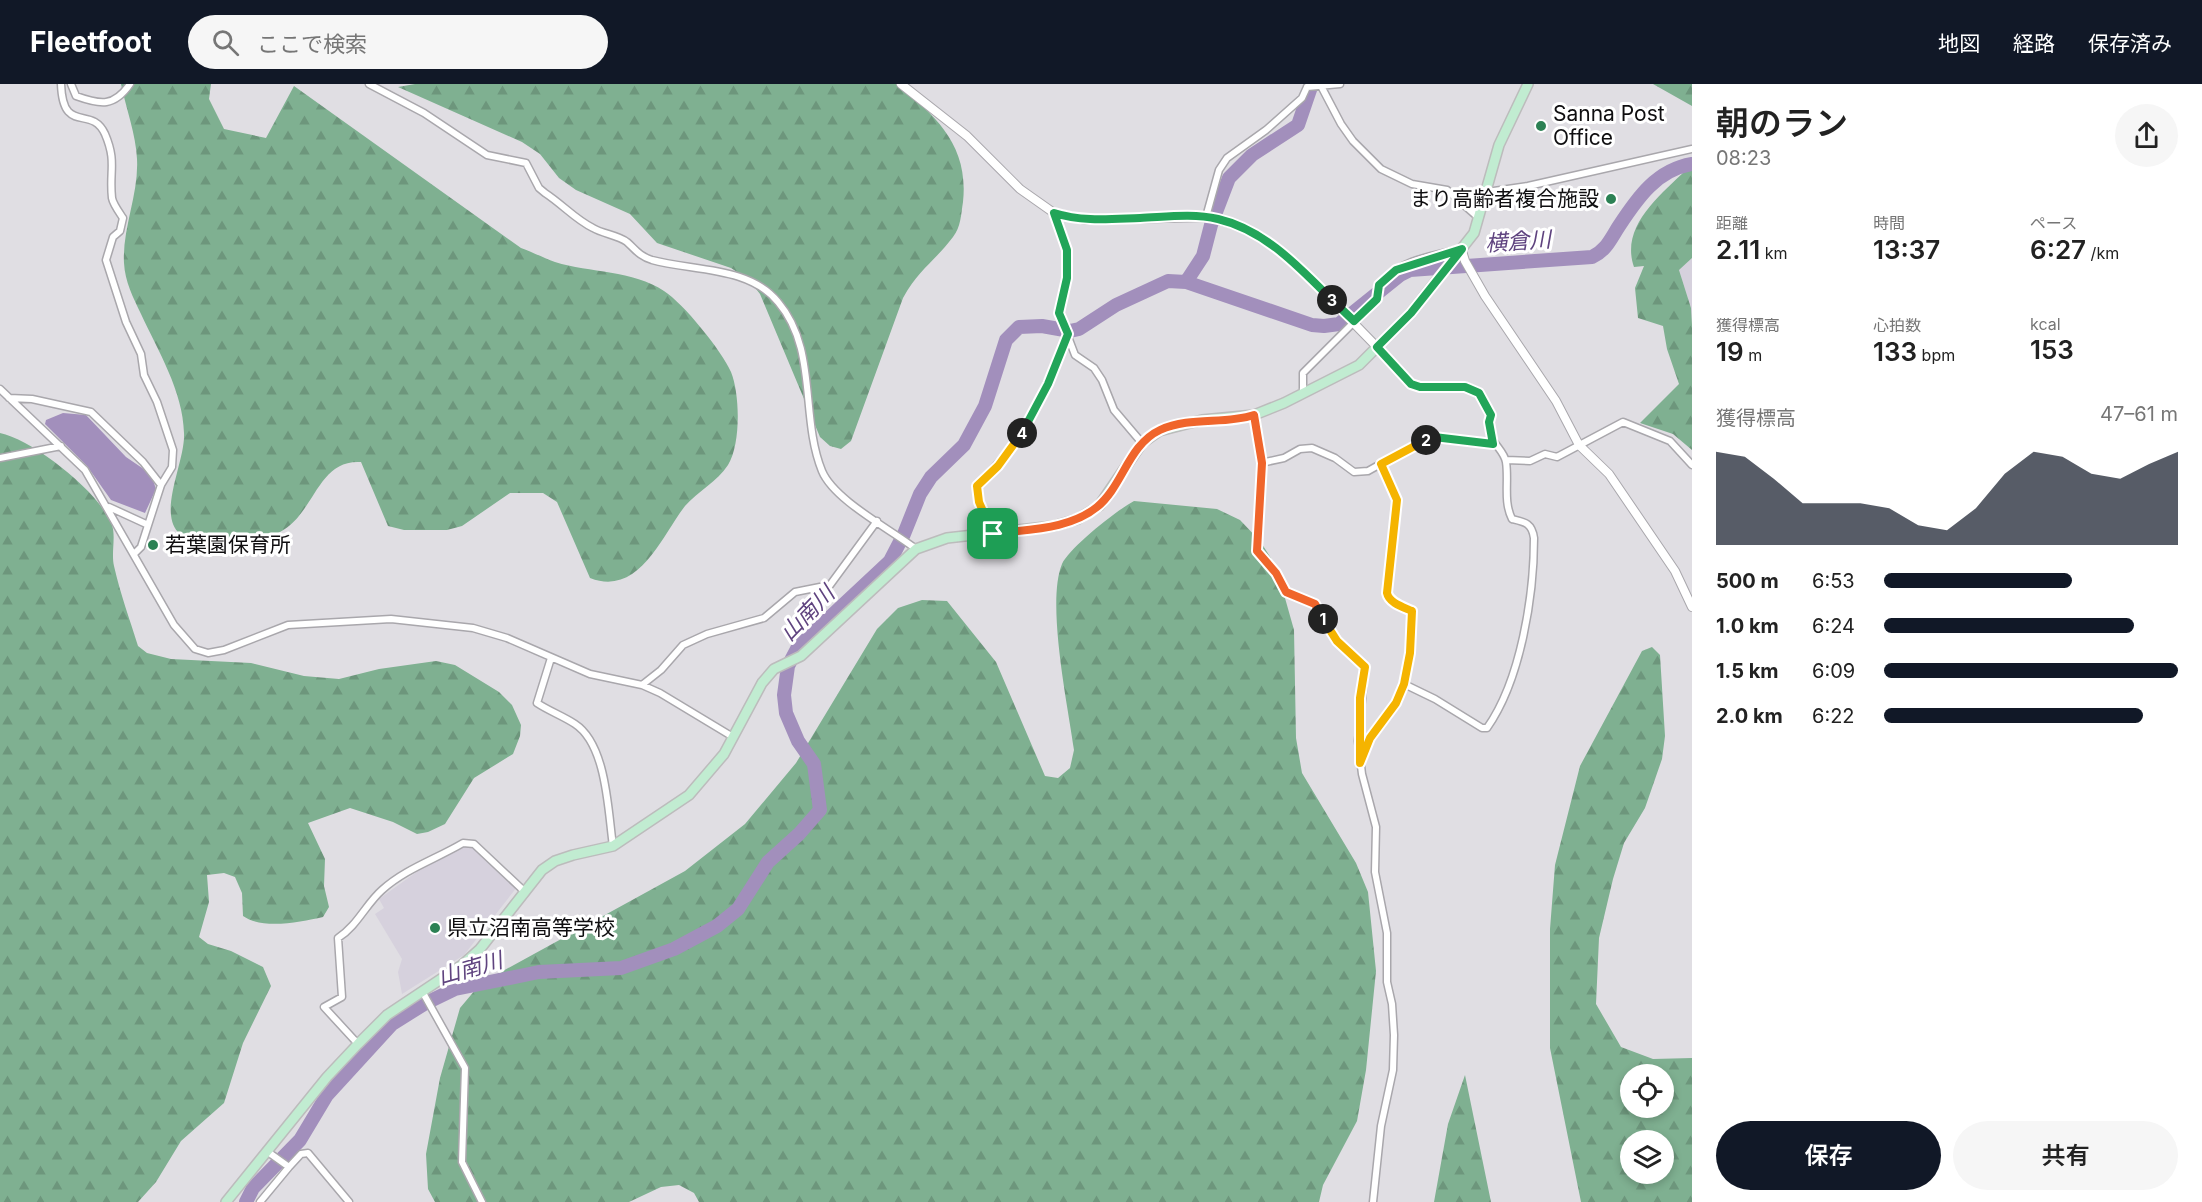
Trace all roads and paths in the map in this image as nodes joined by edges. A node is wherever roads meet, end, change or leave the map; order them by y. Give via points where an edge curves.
1 (61, 84) edge
2 (71, 84) edge
3 (130, 84) edge
4 (369, 84) edge
5 (901, 84) edge
6 (1320, 84) edge
7 (1340, 84) edge
8 (1528, 84) edge
9 (1305, 85) edge
10 (1692, 149) edge
11 (1487, 192) junction
12 (1054, 213) junction
13 (1206, 217) junction
14 (1480, 218) junction
15 (1462, 250) junction
16 (1354, 321) junction
17 (1068, 334) junction
18 (1377, 347) junction
19 (0, 389) edge
20 (1303, 393) junction
21 (9, 398) junction
22 (1254, 415) junction
23 (1142, 443) junction
24 (1493, 444) junction
25 (1579, 445) junction
26 (61, 446) junction
27 (0, 458) edge
28 (1506, 460) junction
29 (1262, 463) junction
30 (1381, 464) junction
31 (1692, 465) edge
32 (161, 485) junction
33 (108, 507) junction
34 (877, 521) junction
35 (146, 524) junction
36 (993, 534) junction
37 (916, 549) junction
38 (134, 554) junction
39 (1692, 607) edge
40 (551, 658) junction
41 (1404, 684) junction
42 (642, 685) junction
43 (733, 737) junction
44 (1360, 763) junction
45 (613, 846) junction
46 (524, 891) junction
47 (423, 993) junction
48 (358, 1044) junction
49 (272, 1155) junction
50 (288, 1167) junction
51 (226, 1202) edge
52 (260, 1202) edge
53 (349, 1202) edge
54 (482, 1202) edge
55 (1373, 1202) edge

1 - 32 street via 63,107 69,115 96,122 104,132 114,162 112,200 123,218 106,260 173,450 172,467
2 - 3 street via 76,96 111,102 121,97
4 - 34 street via 424,113 487,155 526,163 545,194 592,228 626,241 634,252 650,259 731,274 757,284 778,301 792,325 804,360 811,421 823,472 837,492
5 - 12 street via 967,136 1020,189
6 - 7 street
6 - 9 street
6 - 14 street via 1353,141 1381,169 1413,184 1447,190
8 - 11 main road via 1499,145
9 - 13 street via 1302,98 1227,158 1219,170
10 - 11 street
11 - 14 main road
12 - 13 street via 1086,220
12 - 17 street via 1067,250 1067,278 1059,313
13 - 16 street via 1261,237 1295,263
14 - 15 main road
15 - 16 street via 1409,264 1389,275 1379,285 1377,299
15 - 18 main road via 1411,313
15 - 25 street via 1470,269 1556,400
16 - 18 street
16 - 20 street via 1302,373
17 - 23 street via 1075,355 1094,368 1114,410
17 - 36 street via 1029,420 998,466 977,486 979,502
18 - 20 main road via 1359,365
18 - 24 street via 1411,384 1465,387 1479,393 1491,415
19 - 21 street
20 - 22 main road
21 - 26 street
21 - 32 street via 91,412
22 - 23 main road via 1179,423
22 - 29 street
23 - 36 main road via 1099,506 1078,519
24 - 28 street
24 - 30 street via 1434,437
25 - 28 street via 1557,457 1545,454 1530,461
25 - 31 street via 1623,422 1670,441
25 - 39 street via 1609,474 1675,571
26 - 27 street
26 - 33 street via 85,470
28 - 41 street via 1508,510 1512,519 1527,523 1532,529 1533,566 1528,615 1508,684 1493,719 1482,728
29 - 30 street via 1312,448 1353,472 1368,471
29 - 44 street via 1257,551 1286,592 1315,604 1337,641 1365,667 1360,698
30 - 41 street via 1397,500 1387,593 1413,614
32 - 35 street
33 - 35 street
33 - 38 street
34 - 37 street
34 - 42 street via 830,585 795,592 764,618 683,645
35 - 38 street via 141,547
36 - 37 main road via 947,538
37 - 43 main road via 794,661 774,669 762,683
38 - 40 street via 184,639 195,649 208,653 288,625 391,619 473,628
40 - 42 street via 590,674
40 - 45 street via 537,704 575,724 596,752
41 - 44 street via 1396,703 1370,738
42 - 43 street
43 - 45 main road via 724,754 689,795
44 - 55 street via 1376,819 1375,872 1387,933 1387,982 1394,1035 1394,1070 1381,1126
45 - 46 main road via 555,861
46 - 47 main road via 480,950
46 - 48 street via 474,844 463,843 401,875 380,892 338,938 342,998 324,1007
47 - 48 main road via 387,1015
47 - 54 street via 465,1068 462,1162
48 - 49 main road via 327,1077
49 - 50 street
49 - 51 main road
50 - 52 street
50 - 53 street via 300,1154 308,1153

